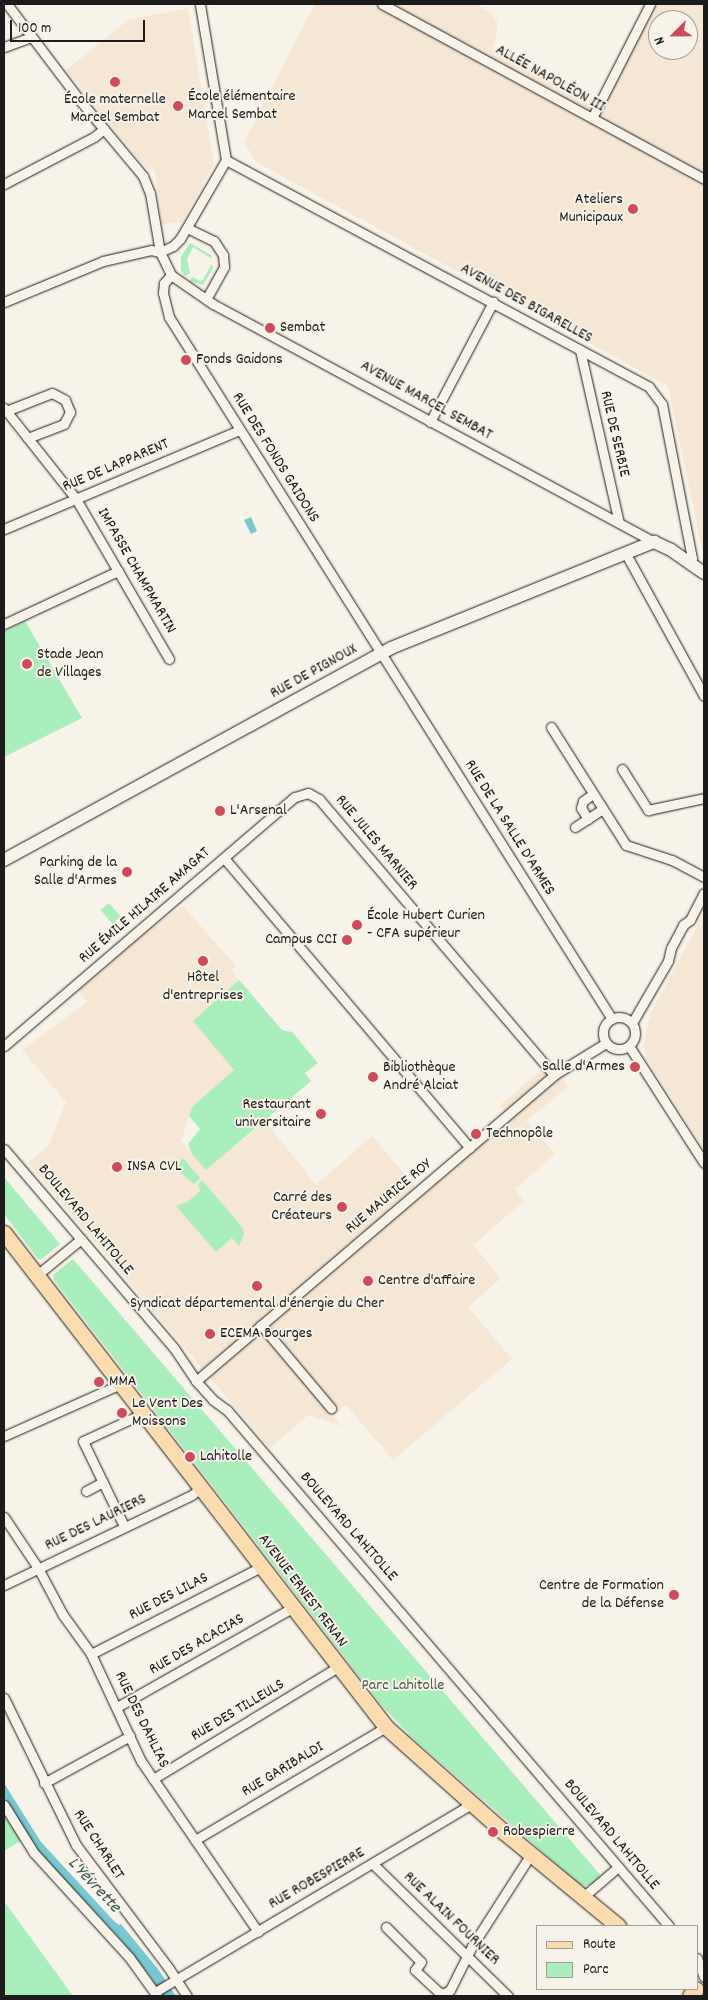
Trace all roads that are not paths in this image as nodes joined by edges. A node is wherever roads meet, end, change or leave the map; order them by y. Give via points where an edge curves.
1 (6, 4) edge
2 (200, 4) edge
3 (382, 4) edge
4 (650, 4) edge
5 (31, 36) junction
6 (4, 46) edge
7 (592, 118) junction
8 (104, 129) junction
9 (226, 160) junction
10 (704, 179) edge
11 (4, 184) edge
12 (187, 228) junction
13 (160, 252) junction
14 (171, 275) junction
15 (210, 301) junction
16 (4, 302) edge
17 (493, 302) junction
18 (580, 350) junction
19 (5, 410) edge
20 (8, 422) edge
21 (430, 422) junction
22 (239, 430) junction
23 (28, 438) junction
24 (76, 499) junction
25 (619, 524) junction
26 (4, 529) edge
27 (654, 542) junction
28 (626, 554) junction
29 (691, 561) junction
30 (704, 566) edge
31 (118, 571) junction
32 (704, 573) edge
33 (4, 624) edge
34 (381, 653) junction
35 (169, 659) dead end
36 (704, 696) edge
37 (551, 727) dead end
38 (622, 769) dead end
39 (308, 793) joint
40 (593, 794) junction
41 (704, 798) edge
42 (603, 809) junction
43 (588, 819) junction
44 (575, 827) dead end
45 (224, 858) junction
46 (4, 860) edge
47 (704, 877) edge
48 (704, 893) edge
49 (612, 1019) junction
50 (632, 1023) junction
51 (606, 1042) junction
52 (4, 1046) edge
53 (629, 1046) junction
54 (554, 1076) junction
55 (4, 1148) edge
56 (470, 1148) junction
57 (704, 1163) edge
58 (4, 1233) edge
59 (80, 1239) junction
60 (37, 1275) junction
61 (261, 1325) junction
62 (196, 1381) junction
63 (121, 1384) junction
64 (332, 1408) dead end
65 (144, 1413) junction
66 (4, 1436) edge
67 (103, 1482) junction
68 (201, 1487) junction
69 (86, 1491) dead end
70 (4, 1517) edge
71 (124, 1526) junction
72 (261, 1566) junction
73 (38, 1568) junction
74 (4, 1585) edge
75 (292, 1608) junction
76 (91, 1654) junction
77 (338, 1667) junction
78 (4, 1698) edge
79 (117, 1708) junction
80 (386, 1727) junction
81 (130, 1736) junction
82 (153, 1779) junction
83 (44, 1782) junction
84 (472, 1804) junction
85 (4, 1805) edge
86 (195, 1840) junction
87 (531, 1854) junction
88 (373, 1864) junction
89 (618, 1867) junction
90 (583, 1897) junction
91 (617, 1925) edge
92 (668, 1925) edge
93 (386, 1927) dead end
94 (258, 1932) junction
95 (468, 1955) junction
96 (698, 1961) edge
97 (704, 1976) edge
98 (174, 1982) junction
99 (156, 1993) edge
100 (187, 1996) edge
101 (508, 1996) edge

1 - 5 street
2 - 9 street
3 - 7 street, ALLÉE NAPOLÉON III
4 - 7 street
5 - 6 street
5 - 8 street
7 - 10 street, ALLÉE NAPOLÉON III
8 - 11 street
8 - 13 street via 144,176
9 - 12 street
9 - 17 street, AVENUE DES BIGARELLES
12 - 13 street via 177,243
12 - 15 street via 214,241 224,255 224,267
13 - 14 street
13 - 16 street via 151,250 103,261
14 - 15 street, AVENUE MARCEL SEMBAT
14 - 22 street, RUE DES FONDS GAIDONS via 164,283 163,293 169,318
15 - 21 street, AVENUE MARCEL SEMBAT
17 - 18 street, AVENUE DES BIGARELLES
17 - 21 street
18 - 25 street, RUE DE SERBIE
18 - 29 street, AVENUE DES BIGARELLES via 650,387 662,404
19 - 20 street, IMPASSE CHAMPMARTIN
19 - 23 street via 52,393 65,400 70,412 64,424
20 - 23 street, IMPASSE CHAMPMARTIN
21 - 25 street, AVENUE MARCEL SEMBAT
22 - 24 street, RUE DE LAPPARENT
22 - 34 street, RUE DES FONDS GAIDONS
23 - 24 street, IMPASSE CHAMPMARTIN
24 - 26 street, RUE DE LAPPARENT
24 - 31 street, IMPASSE CHAMPMARTIN
25 - 27 street, AVENUE MARCEL SEMBAT
27 - 28 main road, RUE DE PIGNOUX
27 - 29 main road, AVENUE MARCEL SEMBAT
28 - 34 main road, RUE DE PIGNOUX
28 - 36 street
29 - 30 main road
29 - 32 main road
31 - 33 street
31 - 35 street, IMPASSE CHAMPMARTIN
34 - 46 main road, RUE DE PIGNOUX
34 - 49 street, RUE DE LA SALLE D'ARMES
37 - 40 street
38 - 41 street via 648,810
39 - 45 street, RUE ÉMILE HILAIRE AMAGAT via 296,797
39 - 54 street, RUE JULES MARNIER via 319,799
40 - 42 street
40 - 43 street via 583,801 581,808
42 - 43 street
42 - 47 street via 626,845 672,860
43 - 44 street
45 - 52 street, RUE ÉMILE HILAIRE AMAGAT
45 - 56 street
48 - 50 street via 690,920 683,925 668,961
49 - 50 street via 626,1019
49 - 51 street via 605,1025 603,1034
50 - 53 street via 635,1035
51 - 53 street via 616,1050
51 - 54 street, RUE MAURICE ROY
53 - 57 street
54 - 56 street, RUE MAURICE ROY
55 - 59 street, BOULEVARD LAHITOLLE
56 - 61 street, RUE MAURICE ROY
58 - 60 main road, AVENUE ERNEST RENAN
59 - 60 street
59 - 62 street, BOULEVARD LAHITOLLE via 174,1348
60 - 63 main road, AVENUE ERNEST RENAN
61 - 62 street, RUE MAURICE ROY
61 - 64 street
62 - 89 street, BOULEVARD LAHITOLLE via 227,1410
63 - 65 main road, AVENUE ERNEST RENAN
63 - 66 street
65 - 67 street via 83,1441
65 - 68 main road, AVENUE ERNEST RENAN
67 - 69 street
67 - 71 street
68 - 71 street, RUE DES LAURIERS
68 - 72 main road, AVENUE ERNEST RENAN
70 - 73 street, RUE DES DAHLIAS
71 - 73 street, RUE DES LAURIERS
72 - 75 main road, AVENUE ERNEST RENAN
72 - 76 street, RUE DES LILAS
73 - 74 street, RUE DES LAURIERS
73 - 76 street, RUE DES DAHLIAS via 63,1615
75 - 77 main road, AVENUE ERNEST RENAN
75 - 79 street, RUE DES ACACIAS
76 - 79 street, RUE DES DAHLIAS
77 - 80 main road, AVENUE ERNEST RENAN
77 - 82 street, RUE DES TILLEULS
78 - 83 street, RUE CHARLET
79 - 81 street, RUE DES DAHLIAS
80 - 84 main road, AVENUE ERNEST RENAN
80 - 86 street, RUE GARIBALDI
81 - 82 street, RUE DES DAHLIAS
81 - 83 street
82 - 86 street, RUE DES DAHLIAS
83 - 98 street, RUE CHARLET via 76,1845
84 - 87 main road, AVENUE ERNEST RENAN
84 - 88 street, RUE ROBESPIERRE
85 - 99 street via 34,1853 129,1957
86 - 94 street, RUE DES DAHLIAS
87 - 90 main road, AVENUE ERNEST RENAN
87 - 95 street
88 - 94 street, RUE ROBESPIERRE
88 - 95 street, RUE ALAIN FOURNIER
89 - 90 street
89 - 92 street, BOULEVARD LAHITOLLE
90 - 91 main road, AVENUE ERNEST RENAN
93 - 95 street via 421,1962 415,1970 443,1994 450,1990
94 - 98 street, RUE ROBESPIERRE
95 - 101 street, RUE ALAIN FOURNIER
96 - 97 street
98 - 99 street, RUE ROBESPIERRE
98 - 100 street, RUE CHARLET

